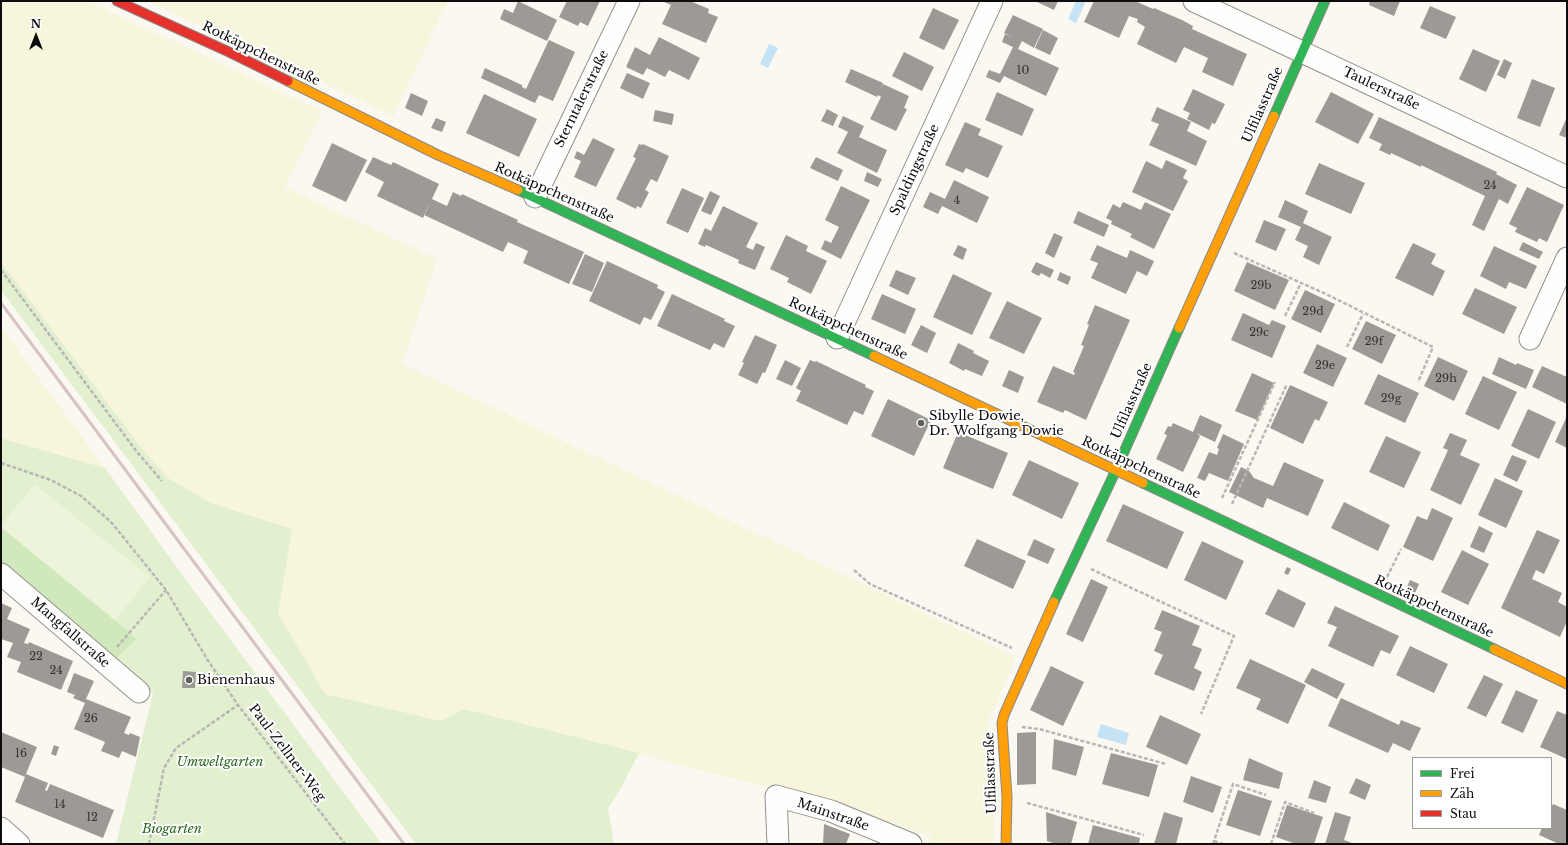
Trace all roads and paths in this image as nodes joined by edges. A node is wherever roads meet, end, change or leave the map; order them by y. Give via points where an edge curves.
1 (116, 1) edge
2 (629, 1) edge
3 (992, 1) edge
4 (1194, 1) edge
5 (1325, 1) edge
6 (1302, 51) junction
7 (1567, 177) edge
8 (535, 197) junction
9 (1216, 244) junction
10 (1567, 258) edge
11 (1, 270) edge
12 (1301, 283) junction
13 (1363, 314) junction
14 (1285, 316) dead end
15 (837, 338) junction
16 (1530, 339) dead end
17 (1347, 347) dead end
18 (1275, 382) dead end
19 (1418, 382) dead end
20 (1287, 384) dead end
21 (1, 463) edge
22 (1116, 470) junction
23 (162, 481) dead end
24 (1213, 516) junction
25 (1224, 521) junction
26 (1401, 549) dead end
27 (1073, 560) junction
28 (854, 570) dead end
29 (1, 574) edge
30 (1387, 579) dead end
31 (166, 590) junction
32 (1032, 652) junction
33 (101, 659) junction
34 (1567, 684) edge
35 (139, 692) dead end
36 (238, 705) junction
37 (1201, 714) dead end
38 (1002, 724) junction
39 (1166, 764) dead end
40 (1266, 795) dead end
41 (1007, 797) junction
42 (1314, 813) dead end
43 (1, 828) edge
44 (1144, 835) dead end
45 (1214, 843) edge
46 (19, 844) edge
47 (149, 844) edge
48 (345, 844) edge
49 (778, 844) edge
50 (911, 844) edge
51 (1006, 844) edge
52 (1223, 844) edge
53 (1271, 844) edge

1 - 8 street, Rotkäppchenstraße via 229,52 432,152
2 - 8 street, Sterntalerstraße
3 - 15 street, Spaldingstraße
4 - 6 street, Taulerstraße
5 - 6 street, Ulfilasstraße
6 - 7 street, Taulerstraße
6 - 9 street, Ulfilasstraße
8 - 15 street, Rotkäppchenstraße
9 - 12 path
9 - 22 street, Ulfilasstraße
10 - 16 street
11 - 23 path via 137,452
12 - 13 path
12 - 14 path
13 - 17 path
13 - 19 path via 1433,347
15 - 22 street, Rotkäppchenstraße
18 - 24 path
20 - 25 path
21 - 31 path, Paul-Zellner-Weg via 51,480 81,496 111,522
22 - 24 street, Rotkäppchenstraße
22 - 27 street, Ulfilasstraße
24 - 25 street, Rotkäppchenstraße
25 - 34 street, Rotkäppchenstraße
26 - 30 path
27 - 32 street, Ulfilasstraße
27 - 37 path via 1234,636
28 - 32 path via 870,584 1012,648
29 - 33 street, Mangfallstraße
31 - 33 path via 116,648
31 - 36 path, Paul-Zellner-Weg
32 - 38 street, Ulfilasstraße
33 - 35 street, Mangfallstraße
36 - 47 path via 176,748 164,768
36 - 48 path, Paul-Zellner-Weg
38 - 39 path via 1039,729
38 - 41 street, Ulfilasstraße
40 - 45 path via 1233,784
41 - 44 path
41 - 51 street, Ulfilasstraße
42 - 53 path via 1285,802
43 - 46 street
45 - 52 path
49 - 50 street, Mainstraße via 776,796 831,811

